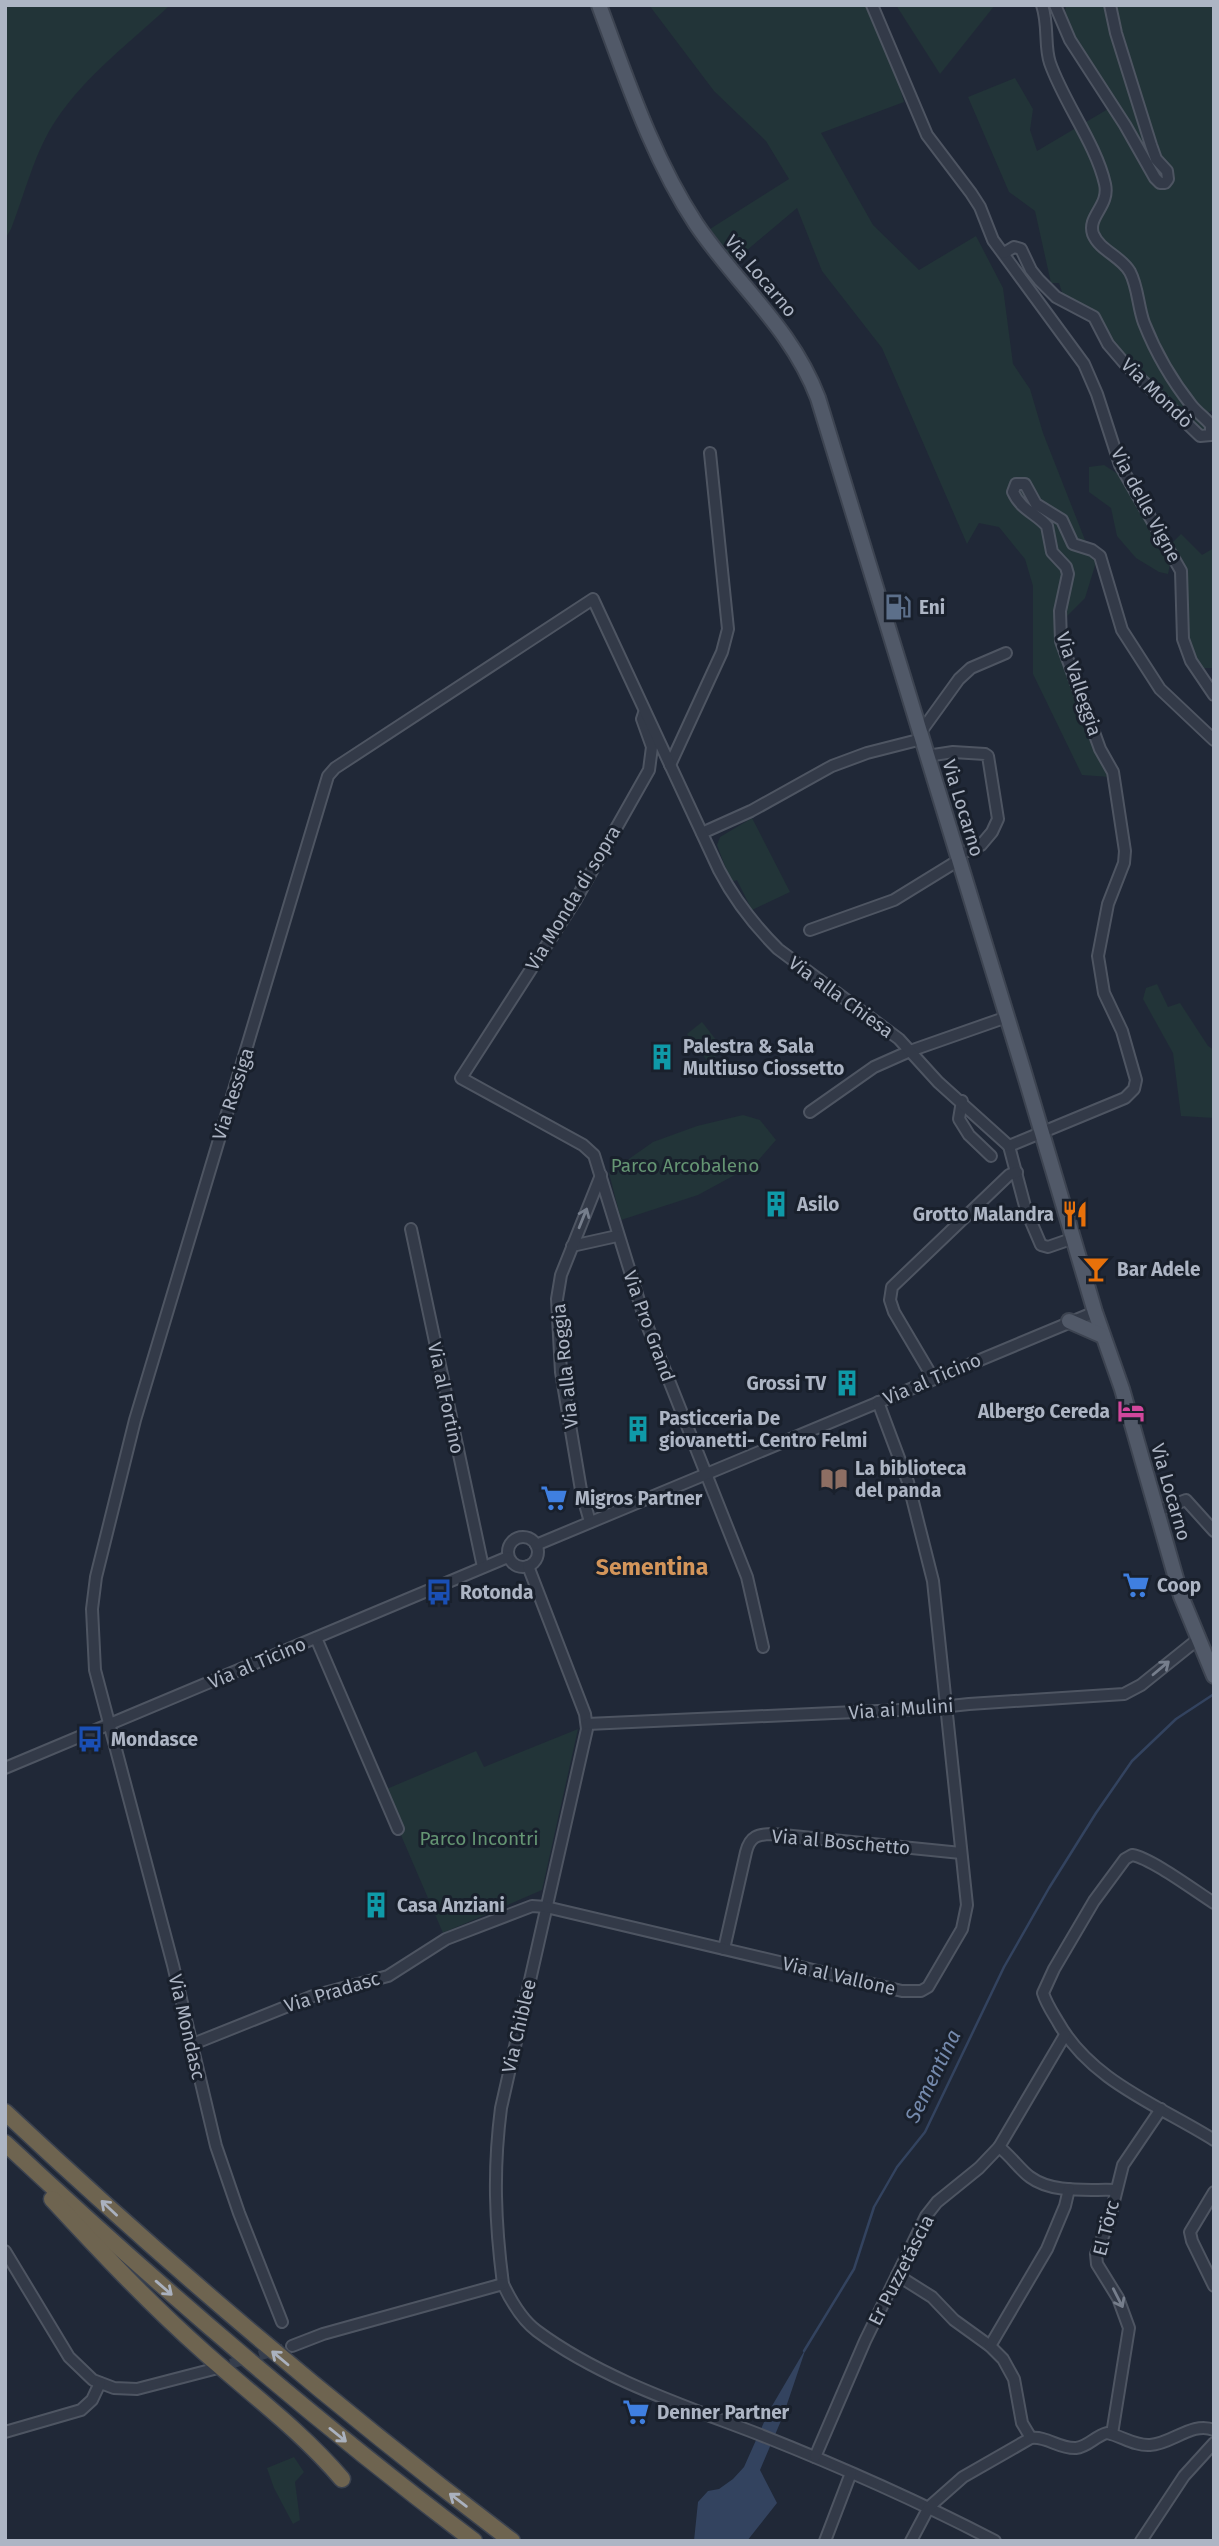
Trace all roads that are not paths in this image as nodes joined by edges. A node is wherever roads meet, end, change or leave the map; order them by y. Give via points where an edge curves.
1 (599, 5) edge
2 (872, 5) edge
3 (1042, 5) edge
4 (1055, 5) edge
5 (1110, 5) edge
6 (1004, 253) junction
7 (710, 453) dead end
8 (593, 599) joint
9 (1006, 653) dead end
10 (1214, 695) edge
11 (646, 712) junction
12 (921, 736) junction
13 (1214, 740) edge
14 (927, 756) junction
15 (670, 765) junction
16 (702, 832) junction
17 (958, 858) junction
18 (810, 930) dead end
19 (1007, 1017) junction
20 (910, 1051) junction
21 (461, 1078) joint
22 (962, 1101) junction
23 (810, 1112) dead end
24 (1042, 1131) junction
25 (1009, 1146) junction
26 (991, 1156) dead end
27 (1017, 1171) junction
28 (601, 1175) junction
29 (411, 1229) dead end
30 (617, 1236) junction
31 (1074, 1238) junction
32 (572, 1246) junction
33 (1095, 1312) junction
34 (1069, 1321) junction
35 (1103, 1336) junction
36 (933, 1378) junction
37 (878, 1402) junction
38 (706, 1473) junction
39 (1157, 1511) junction
40 (590, 1522) junction
41 (1214, 1531) edge
42 (536, 1545) junction
43 (508, 1557) junction
44 (528, 1566) junction
45 (483, 1567) junction
46 (316, 1637) junction
47 (762, 1647) dead end
48 (1207, 1655) edge
49 (946, 1706) junction
50 (587, 1724) junction
51 (110, 1725) junction
52 (5, 1768) edge
53 (398, 1829) dead end
54 (961, 1853) junction
55 (1214, 1903) edge
56 (547, 1907) junction
57 (724, 1949) junction
58 (1065, 2035) junction
59 (192, 2043) junction
60 (1161, 2109) junction
61 (5, 2112) edge
62 (1214, 2140) edge
63 (5, 2143) edge
64 (999, 2147) junction
65 (5, 2148) edge
66 (1069, 2189) junction
67 (1116, 2190) junction
68 (1214, 2192) edge
69 (5, 2251) edge
70 (897, 2275) junction
71 (503, 2284) junction
72 (1214, 2286) edge
73 (282, 2322) dead end
74 (292, 2346) tunnel mouth
75 (990, 2346) junction
76 (214, 2368) tunnel mouth
77 (100, 2383) junction
78 (1214, 2430) edge
79 (5, 2432) edge
80 (1112, 2434) junction
81 (1031, 2438) junction
82 (1214, 2443) edge
83 (815, 2457) junction
84 (851, 2473) junction
85 (342, 2479) dead end
86 (929, 2507) junction
87 (474, 2541) edge
88 (512, 2541) edge
89 (825, 2541) edge
90 (911, 2541) edge
91 (995, 2541) edge
92 (1141, 2541) edge

1 - 12 main road, Via Locarno via 648,136 671,183 711,245 783,332 813,386
2 - 6 street, Via delle Vigne via 927,135 971,193
3 - 6 street, Via Mondò via 1050,62 1105,185 1106,201 1093,222 1093,234 1130,272 1152,339 1191,404 1211,425 1210,435 1200,436 1132,372 1108,344 1096,320 1052,293 1034,275 1021,249 1014,247
4 - 5 street via 1070,40 1155,178 1165,183 1169,175 1154,155
6 - 10 street, Via delle Vigne via 1084,365 1118,459 1181,571 1183,639 1191,661
7 - 15 street via 728,629 722,652
8 - 11 street, Via alla Chiesa
8 - 51 street, Via Ressiga via 335,768 326,780 135,1420 100,1558 92,1609 93,1661
9 - 12 street via 958,679
11 - 15 street, Via alla Chiesa
11 - 21 street, Via Monda di sopra via 642,717 652,747 649,770 575,901
12 - 14 main road, Via Locarno
12 - 16 street via 832,766
13 - 24 street, Via Valleggia via 1160,689 1122,630 1100,556 1073,544 1062,520 1036,504 1025,484 1016,484 1016,499 1047,526 1052,552 1067,570 1060,611 1061,641 1100,750 1113,772 1125,859 1108,904 1098,963 1136,1083 1125,1098
14 - 17 main road, Via Locarno
14 - 17 street via 953,752 988,756 996,824 981,845
15 - 16 street, Via alla Chiesa
16 - 20 street, Via alla Chiesa via 728,887 765,936
17 - 18 street via 894,900
17 - 19 main road, Via Locarno
19 - 20 street
19 - 24 main road, Via Locarno
20 - 22 street, Via alla Chiesa
20 - 23 street via 865,1072
21 - 28 street, Via Pro Grand via 588,1149
22 - 25 street, Via alla Chiesa
22 - 26 street via 959,1119
24 - 25 street
24 - 31 main road, Via Locarno
25 - 27 street
27 - 31 street via 1041,1245
27 - 36 street via 890,1291 894,1312
28 - 30 street, Via Pro Grand
32 -> 28 street, Via alla Roggia
29 - 45 street, Via al Fortino
30 - 32 street
30 - 38 street, Via Pro Grand
31 - 33 main road, Via Locarno
32 - 40 street, Via alla Roggia via 558,1291 561,1372
33 - 34 street, Via al Ticino
33 - 35 main road, Via Locarno
34 - 35 main road
34 - 36 street, Via al Ticino
35 - 39 main road, Via Locarno
36 - 37 street, Via al Ticino
37 - 38 street, Via al Ticino
37 - 49 street, Via al Vallone via 908,1482 928,1556
38 - 40 street, Via al Ticino
38 - 47 street, Via Pro Grand via 747,1577
39 - 41 street via 1186,1500
39 - 48 main road, Via Locarno via 1178,1587
40 - 42 street, Via al Ticino
42 - 43 street via 529,1538 516,1538
42 - 44 street via 537,1557
43 - 44 street via 516,1566
43 - 45 street, Via al Ticino
44 - 50 street
45 - 46 street, Via al Ticino
46 - 51 street, Via al Ticino
46 - 53 street
49 -> 48 street, Via ai Mulini via 1124,1694
49 - 50 street, Via ai Mulini
49 - 54 street, Via al Vallone
50 - 56 street, Via Chiblee
51 - 52 street, Via al Ticino
51 - 59 street, Via Mondasc
54 - 57 street, Via al Boschetto via 755,1836 748,1844
54 - 57 street, Via al Vallone via 966,1919 937,1976 923,1991 902,1991
55 - 58 street via 1141,1856 1125,1859 1094,1901 1044,1990
56 - 57 street, Via al Vallone
56 - 59 street, Via Pradasc via 532,1906 446,1939 388,1976 313,1996
56 - 71 street, Via Chiblee via 496,2142 495,2203
58 - 60 street via 1097,2070
58 - 64 street, Er Puzzetáscia
59 - 73 street, Via Mondasc via 223,2169
60 - 62 street
60 - 67 street, El Törc via 1123,2165
88 -> 61 highway via 257,2339
63 -> 87 highway via 241,2354
64 - 66 street via 1035,2180
64 - 70 street, Er Puzzetáscia via 932,2207
65 - 85 highway via 166,2316 300,2434
66 - 67 street
66 - 75 street via 1047,2249
67 -> 80 street, El Törc via 1096,2253 1097,2264 1121,2303 1129,2328
68 - 72 street via 1190,2232
69 - 77 street via 69,2357
70 - 75 street via 932,2297
70 - 83 street, Er Puzzetáscia
71 - 74 street
71 - 83 street, Via Chiblee via 524,2318 550,2340 611,2373
75 - 81 street via 1014,2379 1022,2423
76 - 77 street via 145,2389
77 - 79 street via 81,2410
78 - 80 street via 1199,2428 1151,2445
80 - 81 street via 1079,2447
81 - 86 street via 963,2477
82 - 92 street via 1184,2476
83 - 84 street, Via Chiblee
84 - 86 street, Via Chiblee
84 - 89 street
86 - 90 street
86 - 91 street, Via Chiblee

